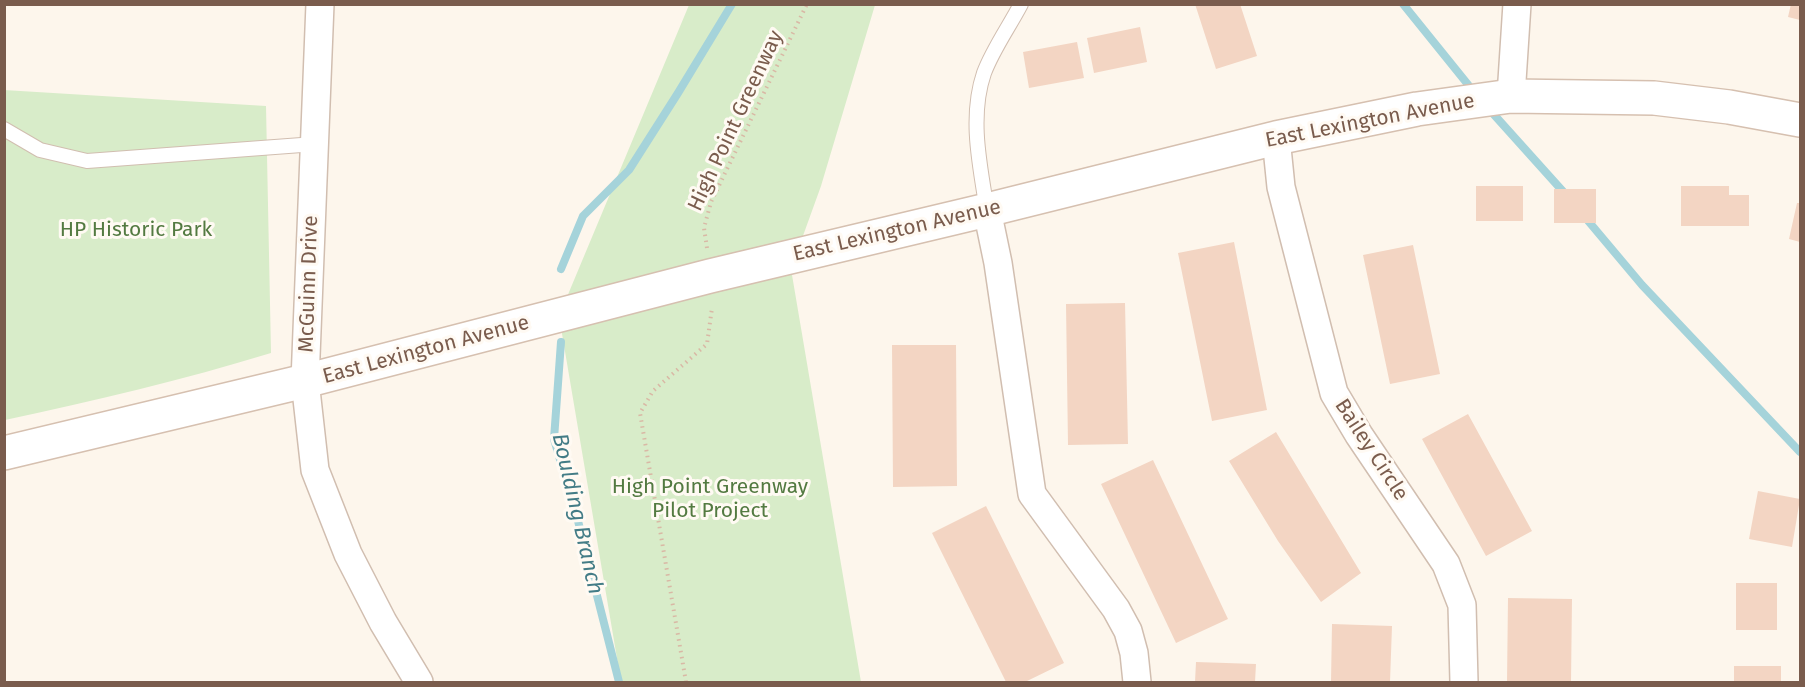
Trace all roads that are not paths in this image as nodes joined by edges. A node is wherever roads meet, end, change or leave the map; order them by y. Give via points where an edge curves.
1 (320, 4) edge
2 (1021, 4) edge
3 (1517, 4) edge
4 (1511, 96) junction
5 (1800, 120) edge
6 (4, 129) edge
7 (1276, 138) junction
8 (315, 144) junction
9 (987, 210) junction
10 (305, 381) junction
11 (4, 453) edge
12 (419, 682) edge
13 (1137, 682) edge
14 (1464, 682) edge

1 - 8 street, McGuinn Drive
2 - 9 lane via 983,75 976,134
3 - 4 street
4 - 5 main road, East Lexington Avenue via 1654,98
4 - 7 main road, East Lexington Avenue via 1417,109
6 - 8 lane via 40,150 87,160
7 - 9 main road, East Lexington Avenue
7 - 14 street, Bailey Circle via 1281,187 1334,393 1446,564 1462,605
8 - 10 street, McGuinn Drive
9 - 10 main road, East Lexington Avenue via 679,283
9 - 13 street via 1032,494 1116,609 1128,631
10 - 11 main road, East Lexington Avenue
10 - 12 street, McGuinn Drive via 315,470 348,554 382,622

